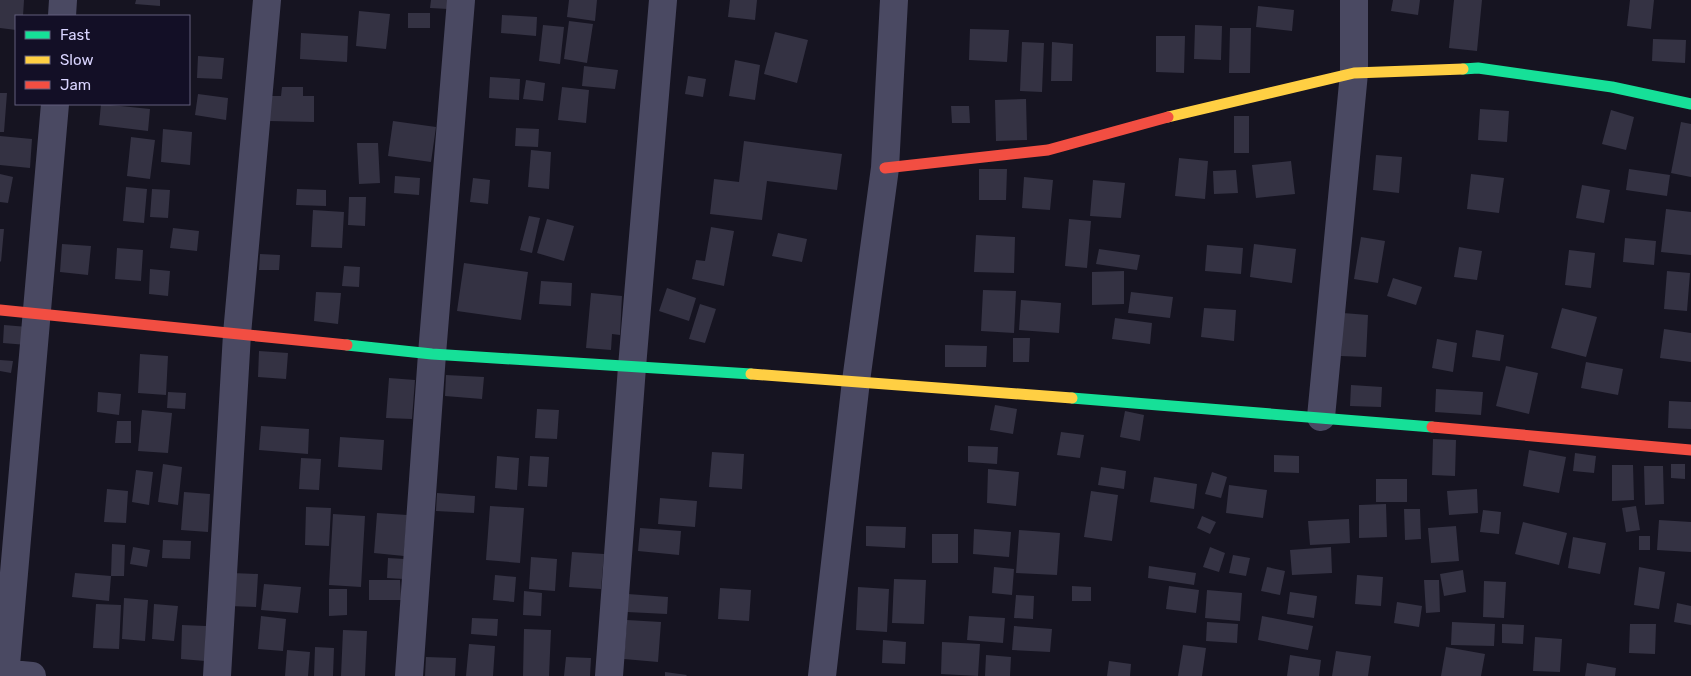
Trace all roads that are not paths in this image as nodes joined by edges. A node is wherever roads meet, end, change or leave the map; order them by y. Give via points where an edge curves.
1 (63, 0) edge
2 (267, 0) edge
3 (461, 0) edge
4 (663, 0) edge
5 (894, 0) edge
6 (1354, 0) edge
7 (62, 15) edge
8 (1354, 73) junction
9 (1691, 104) edge
10 (55, 105) edge
11 (885, 168) junction
12 (0, 310) edge
13 (38, 313) junction
14 (237, 334) junction
15 (432, 354) junction
16 (632, 367) junction
17 (856, 381) junction
18 (1321, 417) junction
19 (1691, 450) edge
20 (4, 674) edge
21 (32, 676) edge
22 (217, 676) edge
23 (410, 676) edge
24 (609, 676) edge
25 (822, 676) edge

1 - 7 street
2 - 14 street
3 - 15 street
4 - 16 street
5 - 11 street
6 - 8 street
8 - 9 street via 1478,68 1612,87
8 - 11 street via 1179,114 1048,150
8 - 18 street
10 - 13 street
11 - 17 street
12 - 13 street
13 - 14 street
13 - 20 street
14 - 15 street
14 - 22 street
15 - 16 street
15 - 23 street
16 - 17 street
16 - 24 street
17 - 18 street
17 - 25 street
18 - 19 street
20 - 21 street

